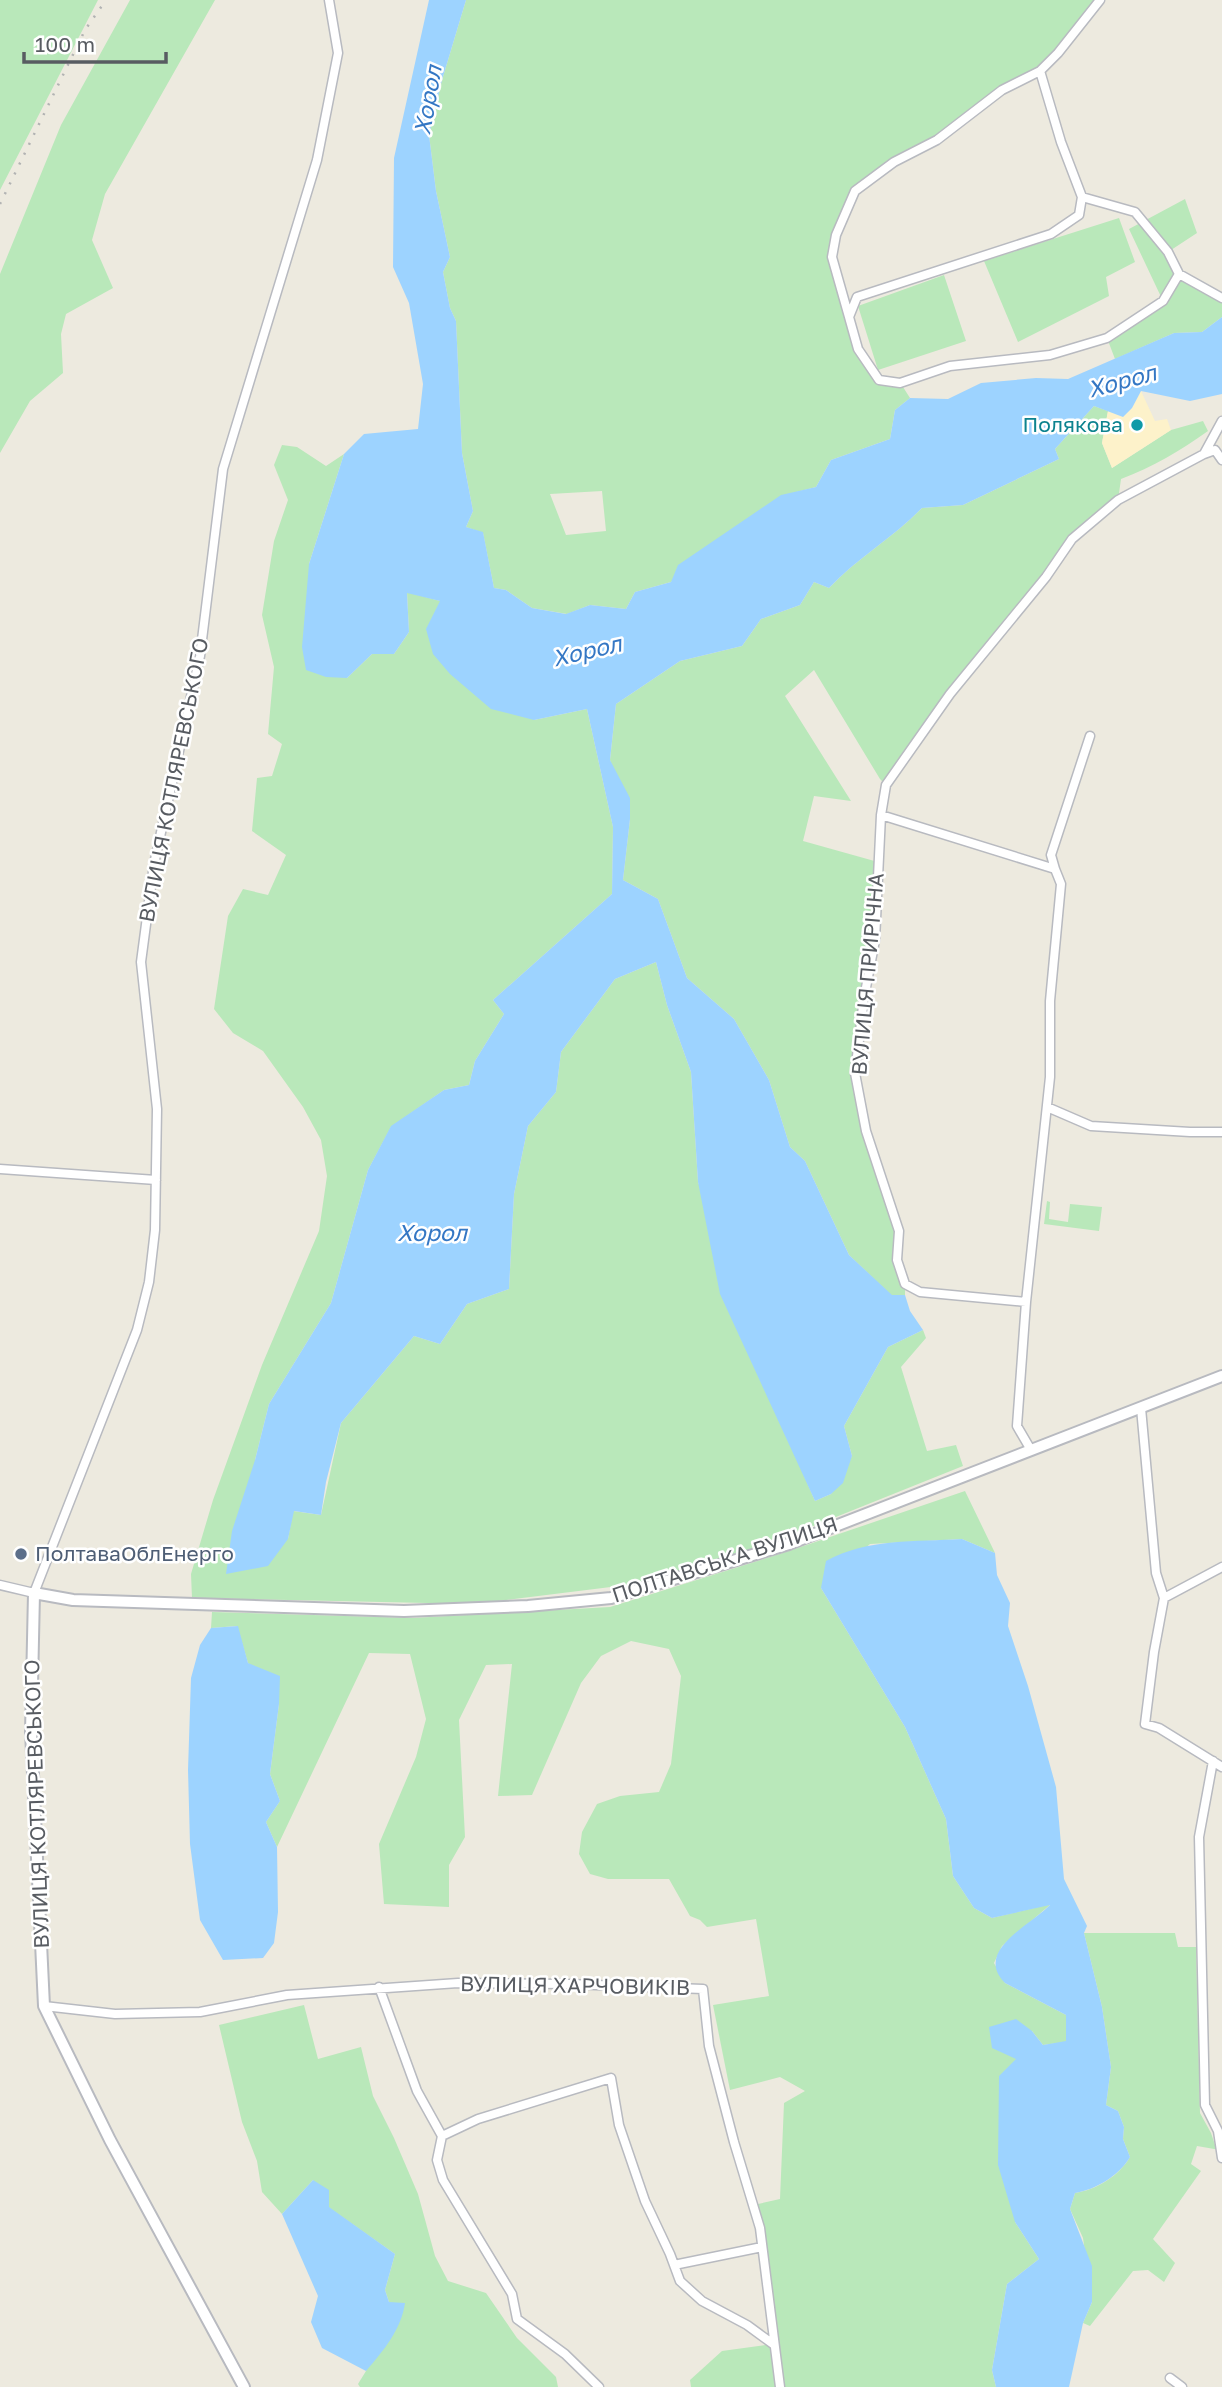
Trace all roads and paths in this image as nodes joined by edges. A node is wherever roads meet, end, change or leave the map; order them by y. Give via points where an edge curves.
1 (329, 0) edge
2 (1100, 0) edge
3 (1040, 71) junction
4 (1082, 197) junction
5 (1179, 274) junction
6 (1222, 298) edge
7 (849, 317) junction
8 (1222, 421) edge
9 (1219, 448) edge
10 (1204, 454) junction
11 (1222, 460) edge
12 (1090, 736) dead end
13 (881, 815) junction
14 (1055, 869) junction
15 (1046, 1107) junction
16 (1222, 1132) edge
17 (0, 1169) edge
18 (156, 1180) junction
19 (1026, 1302) junction
20 (1222, 1376) edge
21 (1141, 1408) junction
22 (1031, 1450) junction
23 (1222, 1567) edge
24 (0, 1585) edge
25 (34, 1593) junction
26 (1164, 1598) junction
27 (1213, 1761) junction
28 (1222, 1767) edge
29 (379, 1987) junction
30 (44, 2006) junction
31 (1220, 2131) edge
32 (442, 2136) junction
33 (1222, 2158) edge
34 (762, 2247) junction
35 (674, 2264) junction
36 (774, 2344) junction
37 (1170, 2378) dead end
38 (244, 2387) edge
39 (599, 2387) edge
40 (780, 2387) edge
41 (1182, 2387) edge

1 - 18 street, ВУЛИЦЯ КОТЛЯРЕВСЬКОГО via 338,53 319,146 223,469 200,656 155,864 141,962 157,1110
2 - 3 street
3 - 4 street
3 - 7 street via 1002,90 937,140 894,162 855,191 832,257
4 - 5 street via 1135,212 1168,252
4 - 7 street via 1079,215 1051,234 857,297
5 - 6 street
5 - 7 street via 1163,301 1107,338 1050,355 950,366 900,383 878,380 858,349
8 - 10 street
9 - 10 street, ВУЛИЦЯ ПРИРІЧНА
9 - 11 street
10 - 13 street, ВУЛИЦЯ ПРИРІЧНА via 1118,500 1072,539 942,705 886,785
12 - 14 street via 1051,855
13 - 14 street
13 - 19 street, ВУЛИЦЯ ПРИРІЧНА via 875,940 855,1073 866,1131 899,1231 897,1260 905,1284 920,1292
14 - 15 street via 1060,884 1049,1001
15 - 16 street via 1091,1126
15 - 19 street
17 - 18 street
18 - 25 street, ВУЛИЦЯ КОТЛЯРЕВСЬКОГО via 155,1230 137,1330
19 - 22 street via 1017,1426
20 - 21 street, ПОЛТАВСЬКА ВУЛИЦЯ
21 - 22 street, ПОЛТАВСЬКА ВУЛИЦЯ
21 - 26 street via 1156,1573
22 - 25 street, ПОЛТАВСЬКА ВУЛИЦЯ via 789,1544 611,1598 404,1611 73,1600
23 - 26 street
24 - 25 street
25 - 30 street, ВУЛИЦЯ КОТЛЯРЕВСЬКОГО via 31,1732
26 - 27 street via 1145,1724
27 - 28 street
27 - 31 street via 1199,1837 1205,2105
29 - 30 street, ВУЛИЦЯ ХАРЧОВИКІВ via 287,1995 200,2012 115,2014
29 - 32 street via 417,2091
29 - 34 street, ВУЛИЦЯ ХАРЧОВИКІВ via 500,1983 703,1989 709,2046
30 - 38 street, ВУЛИЦЯ КОТЛЯРЕВСЬКОГО via 110,2140
31 - 33 street
32 - 35 street via 478,2119 611,2078 619,2125 645,2201
32 - 39 street via 437,2160 443,2180 512,2294 517,2319 565,2354
34 - 35 street
34 - 36 street, ВУЛИЦЯ ХАРЧОВИКІВ
35 - 36 street via 680,2281 702,2301
36 - 40 street, ВУЛИЦЯ ХАРЧОВИКІВ
37 - 41 street

